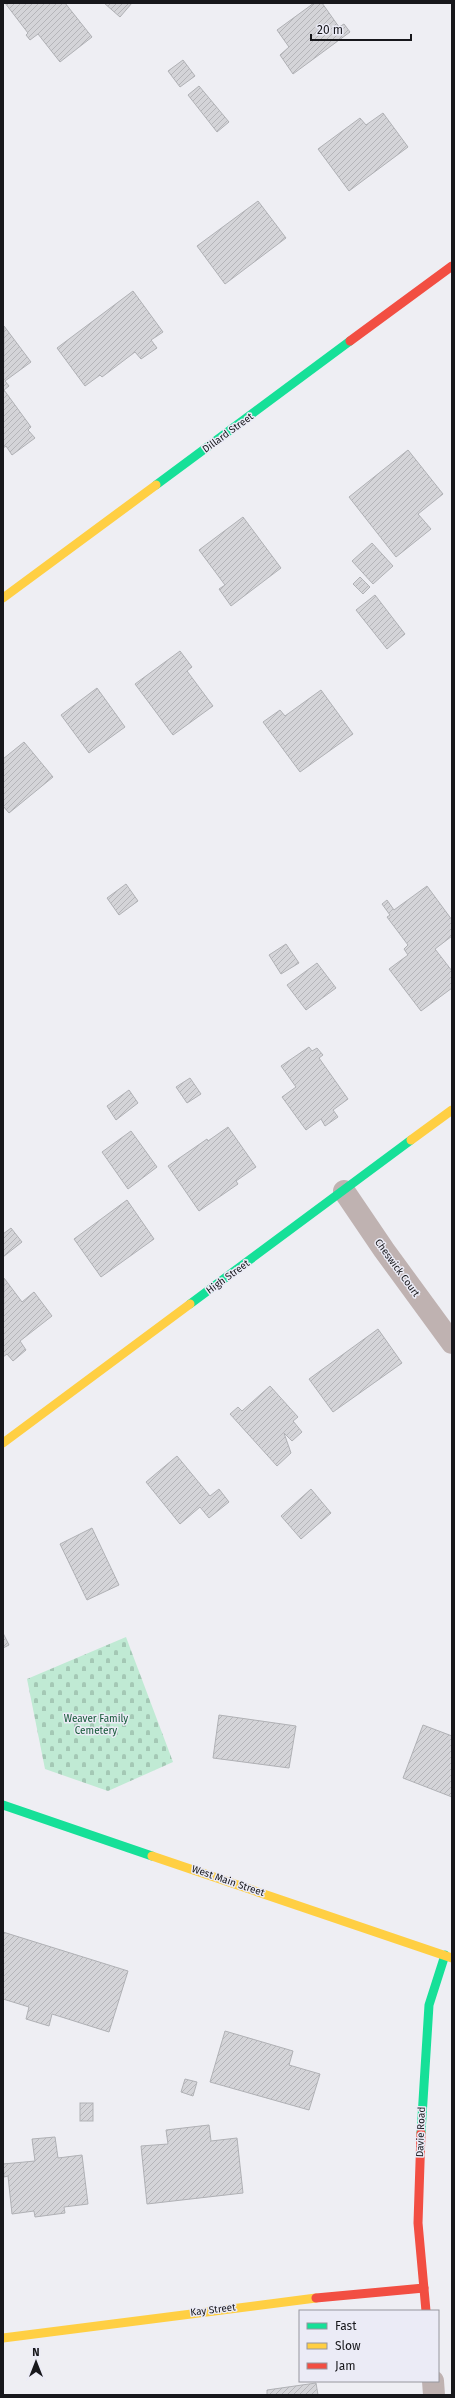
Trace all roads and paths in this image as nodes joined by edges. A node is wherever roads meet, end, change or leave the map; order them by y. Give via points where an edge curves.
1 (452, 266) edge
2 (3, 598) edge
3 (452, 1110) edge
4 (344, 1191) junction
5 (452, 1343) edge
6 (3, 1443) edge
7 (3, 1805) edge
8 (449, 1957) edge
9 (424, 2288) junction
10 (426, 2310) edge
11 (3, 2338) edge
12 (433, 2382) edge
13 (434, 2395) edge

1 - 2 street, Dillard Street
3 - 4 street, High Street
4 - 5 street, Cheswick Court
4 - 6 street, High Street
7 - 8 street, West Main Street
8 - 9 street, Davie Road via 429,2005 423,2078 418,2223
9 - 10 street, Davie Road
9 - 11 street, Kay Street via 296,2300
12 - 13 street

